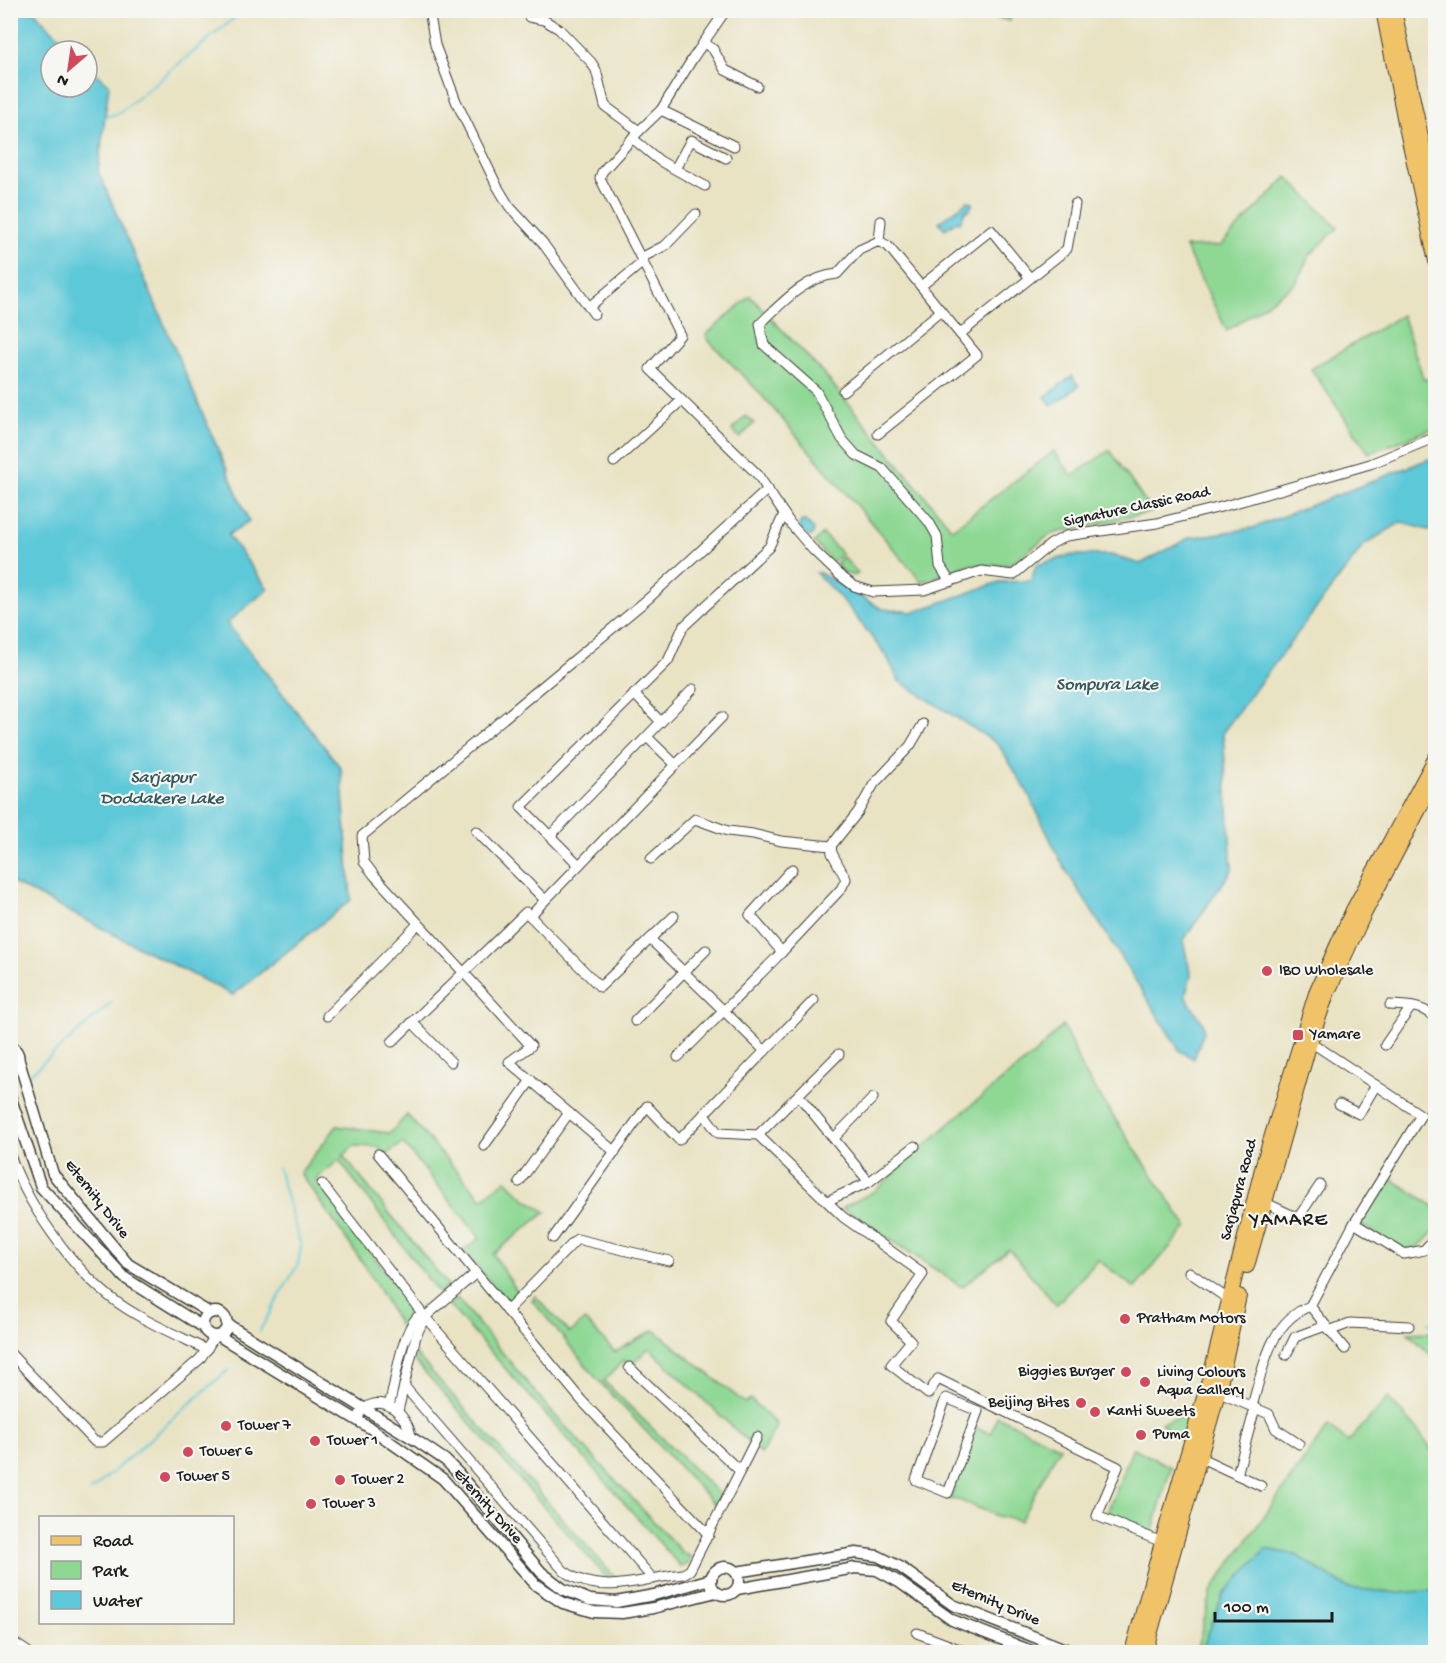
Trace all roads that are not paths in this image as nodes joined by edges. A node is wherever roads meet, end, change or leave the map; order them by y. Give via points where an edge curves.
1 (429, 10) edge
2 (726, 10) edge
3 (1383, 10) edge
4 (1394, 10) edge
5 (529, 17) dead end
6 (703, 43) junction
7 (757, 86) dead end
8 (661, 110) junction
9 (639, 131) junction
10 (632, 138) junction
11 (734, 146) dead end
12 (726, 158) dead end
13 (675, 169) junction
14 (1423, 173) junction
15 (705, 186) dead end
16 (1075, 204) dead end
17 (1436, 208) edge
18 (696, 214) dead end
19 (880, 221) dead end
20 (879, 242) junction
21 (642, 260) junction
22 (1436, 261) edge
23 (1030, 278) junction
24 (921, 286) junction
25 (941, 311) junction
26 (960, 334) junction
27 (843, 391) dead end
28 (681, 401) junction
29 (878, 434) dead end
30 (1436, 436) edge
31 (614, 462) dead end
32 (768, 489) junction
33 (784, 514) junction
34 (950, 582) junction
35 (693, 689) dead end
36 (634, 694) junction
37 (722, 717) dead end
38 (661, 722) junction
39 (923, 724) dead end
40 (646, 737) junction
41 (1436, 758) edge
42 (676, 765) junction
43 (1436, 777) edge
44 (1405, 825) junction
45 (476, 831) dead end
46 (550, 836) junction
47 (831, 846) junction
48 (651, 859) dead end
49 (579, 865) junction
50 (792, 869) dead end
51 (545, 900) junction
52 (530, 916) junction
53 (674, 916) dead end
54 (418, 924) junction
55 (650, 939) junction
56 (706, 950) dead end
57 (782, 952) junction
58 (684, 972) junction
59 (463, 973) junction
60 (814, 1000) dead end
61 (1390, 1005) dead end
62 (1411, 1007) junction
63 (724, 1011) junction
64 (327, 1016) dead end
65 (1436, 1019) edge
66 (635, 1021) dead end
67 (412, 1022) junction
68 (1306, 1039) junction
69 (392, 1042) dead end
70 (1385, 1045) dead end
71 (10, 1046) edge
72 (765, 1051) junction
73 (839, 1054) dead end
74 (678, 1057) dead end
75 (19, 1061) junction
76 (452, 1062) dead end
77 (10, 1070) edge
78 (531, 1080) junction
79 (1376, 1085) junction
80 (10, 1096) edge
81 (799, 1096) junction
82 (873, 1098) dead end
83 (1339, 1104) dead end
84 (569, 1113) junction
85 (704, 1114) junction
86 (14, 1118) edge
87 (758, 1135) junction
88 (834, 1138) junction
89 (484, 1146) dead end
90 (915, 1146) dead end
91 (615, 1152) junction
92 (378, 1154) dead end
93 (10, 1155) edge
94 (519, 1182) dead end
95 (869, 1182) junction
96 (322, 1184) dead end
97 (1320, 1185) dead end
98 (826, 1201) junction
99 (1264, 1202) junction
100 (80, 1207) junction
101 (66, 1214) junction
102 (1354, 1223) junction
103 (1436, 1237) edge
104 (553, 1238) dead end
105 (669, 1261) dead end
106 (1189, 1272) dead end
107 (476, 1273) junction
108 (1228, 1299) junction
109 (1310, 1306) junction
110 (507, 1311) junction
111 (210, 1313) junction
112 (424, 1317) junction
113 (227, 1324) junction
114 (1409, 1326) dead end
115 (203, 1327) junction
116 (1327, 1328) junction
117 (217, 1336) junction
118 (1345, 1349) dead end
119 (207, 1350) junction
120 (10, 1353) edge
121 (1286, 1355) dead end
122 (629, 1367) dead end
123 (404, 1386) junction
124 (1213, 1390) junction
125 (966, 1392) junction
126 (961, 1403) junction
127 (1254, 1407) junction
128 (364, 1408) junction
129 (394, 1409) junction
130 (357, 1420) junction
131 (411, 1437) junction
132 (757, 1437) dead end
133 (1299, 1444) dead end
134 (1199, 1457) junction
135 (740, 1471) junction
136 (1237, 1475) junction
137 (1261, 1486) dead end
138 (709, 1535) junction
139 (1162, 1542) junction
140 (736, 1572) junction
141 (711, 1578) junction
142 (653, 1579) junction
143 (737, 1589) junction
144 (716, 1592) junction
145 (917, 1633) dead end
146 (10, 1640) edge
147 (28, 1653) edge
148 (967, 1653) edge
149 (1034, 1653) edge
150 (1073, 1653) edge
151 (1132, 1653) edge
152 (1145, 1653) edge

1 - 21 street via 435,45 456,101 497,186 592,310
2 - 6 street
3 - 14 main road via 1405,122
4 - 14 main road
5 - 9 street via 559,29 591,62 605,106
6 - 7 street via 713,49 725,70
6 - 8 street
8 - 9 street
8 - 11 street
9 - 10 street
10 - 13 street
10 - 21 street via 600,178
12 - 13 street via 691,140
13 - 15 street
14 - 17 main road
14 - 22 main road
16 - 23 street via 1067,249
18 - 21 street via 666,245
19 - 20 street
20 - 24 street via 888,246
20 - 34 street via 859,250 837,274 808,281 779,305 760,324 764,345 816,391 842,440 856,455 882,468 929,522 937,536 940,566
21 - 28 street, Signature Classic Road via 680,335 650,369
23 - 24 street via 991,230
23 - 26 street
24 - 25 street
25 - 26 street
25 - 27 street
26 - 29 street via 977,355
28 - 31 street
28 - 32 street, Signature Classic Road
30 - 34 street, Signature Classic Road via 1370,464 1221,507 1157,523 1066,536 1013,575 981,571
32 - 33 street, Signature Classic Road
32 - 54 street via 649,598 362,836 364,862
33 - 34 street, Signature Classic Road via 813,550 854,586 873,592 898,592
33 - 36 street via 768,547 683,627 668,661
35 - 38 street
36 - 38 street
36 - 46 street via 521,807
37 - 42 street
38 - 40 street
39 - 47 street
40 - 42 street
40 - 46 street
41 - 44 main road, Sarjapura Road
42 - 49 street
43 - 44 main road, Sarjapura Road
44 - 68 main road, Sarjapura Road via 1349,920 1317,990
45 - 51 street
46 - 49 street
47 - 48 street via 728,831 694,819
47 - 57 street via 846,879
49 - 51 street
50 - 57 street via 750,915
51 - 52 street
52 - 55 street via 600,987
52 - 59 street via 526,912
53 - 55 street
54 - 59 street
54 - 64 street
55 - 58 street
56 - 58 street
57 - 63 street
58 - 63 street
58 - 66 street
59 - 67 street
59 - 78 street via 531,1046 509,1062
60 - 72 street
61 - 62 street
62 - 65 street via 1428,1011
62 - 70 street
63 - 72 street
63 - 74 street
67 - 69 street
67 - 76 street
68 - 79 street
68 - 99 main road, Sarjapura Road
68 - 108 main road, Sarjapura Road via 1264,1161
71 - 75 street, Eternity Drive via 18,1052
72 - 85 street
73 - 81 street
75 - 77 street
75 - 100 street, Eternity Drive via 53,1174
78 - 84 street
78 - 89 street
79 - 83 street via 1359,1114
79 - 102 street via 1420,1115
80 - 86 street, Eternity Drive
81 - 87 street
81 - 88 street
82 - 88 street
84 - 91 street
84 - 94 street
85 - 87 street via 718,1133
85 - 91 street via 679,1140 647,1106
86 - 101 street, Eternity Drive via 41,1187
87 - 98 street
88 - 95 street
90 - 95 street
91 - 104 street
92 - 107 street
93 - 119 street via 40,1218 110,1297
95 - 98 street
96 - 112 street
97 - 99 street via 1298,1218
98 - 125 street via 923,1274 891,1321 911,1341 891,1365 928,1394 938,1379
99 - 124 main road, Sarjapura Road
100 - 101 street
100 - 111 street, Eternity Drive via 128,1264
101 - 115 street, Eternity Drive via 125,1278
102 - 103 street via 1404,1254 1424,1250
102 - 109 street
105 - 110 street via 577,1239
106 - 108 street
107 - 110 street
107 - 112 street
108 - 124 main road, Sarjapura Road
109 - 116 street
109 - 127 street via 1296,1311 1279,1329 1267,1354
110 - 138 street via 582,1401
111 - 113 street, Eternity Drive via 221,1314
111 - 115 street
112 - 123 street
112 - 129 street via 417,1317 407,1332
112 - 142 street
113 - 117 street
113 - 128 street, Eternity Drive
114 - 116 street via 1350,1323
115 - 117 street, Eternity Drive via 207,1334
116 - 118 street
116 - 121 street via 1295,1337
117 - 119 street
117 - 130 street, Eternity Drive
119 - 120 street via 103,1442 95,1442
122 - 135 street
123 - 129 street
123 - 142 street via 564,1570 582,1581 603,1586
124 - 127 street
124 - 134 main road, Sarjapura Road
124 - 139 main road, Sarjapura Road
125 - 126 street
125 - 139 street via 1118,1467 1097,1516
126 - 126 street via 978,1411 948,1493 916,1480 945,1398
127 - 133 street via 1269,1414 1276,1429
127 - 136 street
128 - 129 street via 374,1405
128 - 130 street
128 - 131 street, Eternity Drive
129 - 131 street via 407,1421
130 - 144 street, Eternity Drive via 443,1479 536,1585 563,1603 594,1612 622,1613
131 - 141 street, Eternity Drive via 445,1460 541,1572 563,1589 590,1600 616,1602
132 - 135 street
134 - 136 street
134 - 152 main road, Sarjapura Road
135 - 138 street
136 - 137 street
138 - 142 street via 690,1570
139 - 151 main road, Sarjapura Road
140 - 141 street, Eternity Drive via 719,1567
140 - 143 street via 740,1580
140 - 150 street, Eternity Drive via 856,1553 878,1556 953,1605
141 - 144 street
143 - 144 street, Eternity Drive via 725,1595
143 - 149 street, Eternity Drive via 855,1568 877,1570 952,1620
145 - 148 street
146 - 147 street

